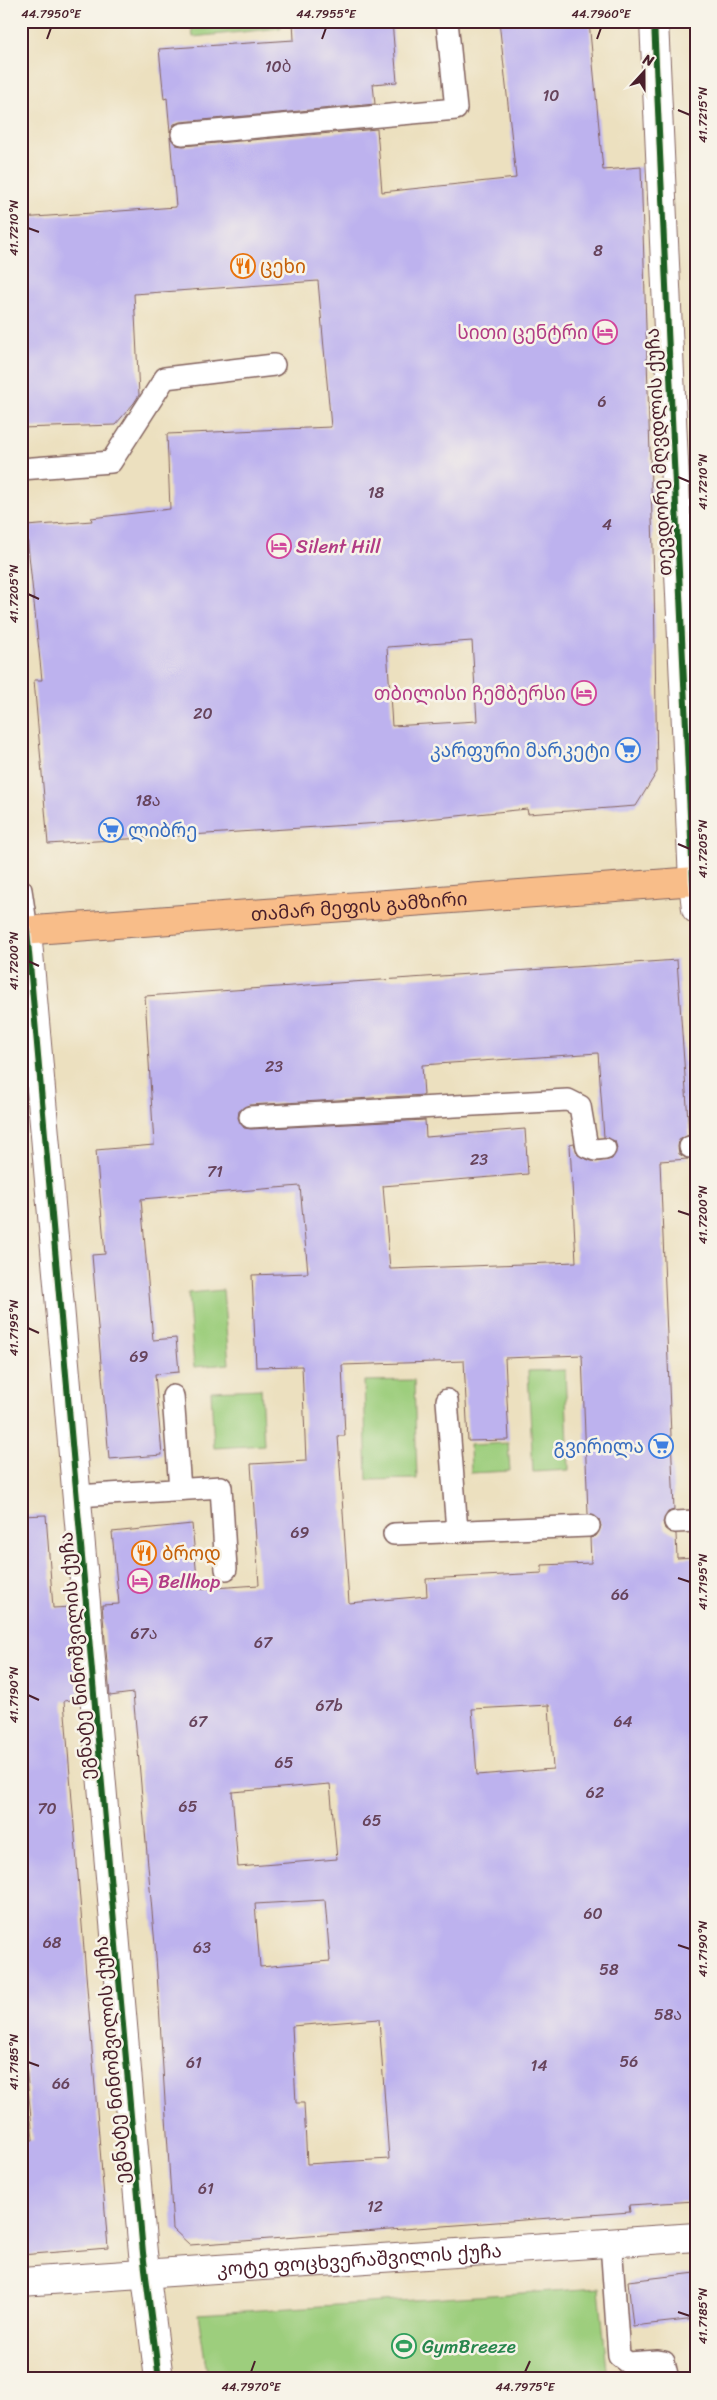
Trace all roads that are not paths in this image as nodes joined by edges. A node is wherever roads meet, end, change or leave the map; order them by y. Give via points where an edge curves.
1 (448, 21) edge
2 (654, 21) edge
3 (182, 134) dead end
4 (274, 365) dead end
5 (21, 469) edge
6 (686, 526) edge
7 (694, 881) edge
8 (21, 890) edge
9 (696, 909) edge
10 (24, 931) edge
11 (250, 1117) dead end
12 (605, 1149) dead end
13 (173, 1396) dead end
14 (447, 1400) dead end
15 (180, 1490) junction
16 (77, 1496) junction
17 (675, 1522) dead end
18 (696, 1522) edge
19 (589, 1526) dead end
20 (457, 1531) junction
21 (394, 1534) dead end
22 (226, 1569) dead end
23 (696, 2237) edge
24 (611, 2243) junction
25 (145, 2274) junction
26 (21, 2282) edge
27 (159, 2379) edge
28 (668, 2379) edge

1 - 3 lane via 456,110
2 - 6 street, თევდორე მღვდლის ქუჩა
4 - 5 lane via 165,378 111,462
6 - 7 street, თევდორე მღვდლის ქუჩა
7 - 9 street, თევდორე მღვდლის ქუჩა
7 - 10 main road, თამარ მეფის გამზირი
8 - 10 lane
10 - 16 street, ეგნატე ნინოშვილის ქუჩა
11 - 12 lane via 568,1100 580,1106 587,1147
13 - 15 lane
14 - 20 lane
15 - 16 lane
15 - 22 lane via 221,1487
16 - 25 street, ეგნატე ნინოშვილის ქუჩა
17 - 18 lane
19 - 20 lane
20 - 21 lane
23 - 24 street, კოტე ფოცხვერაშვილის ქუჩა
24 - 25 street, კოტე ფოცხვერაშვილის ქუჩა
24 - 28 lane via 619,2356 628,2363 664,2362
25 - 26 street, კოტე ფოცხვერაშვილის ქუჩა
25 - 27 street, ეგნატე ნინოშვილის ქუჩა

